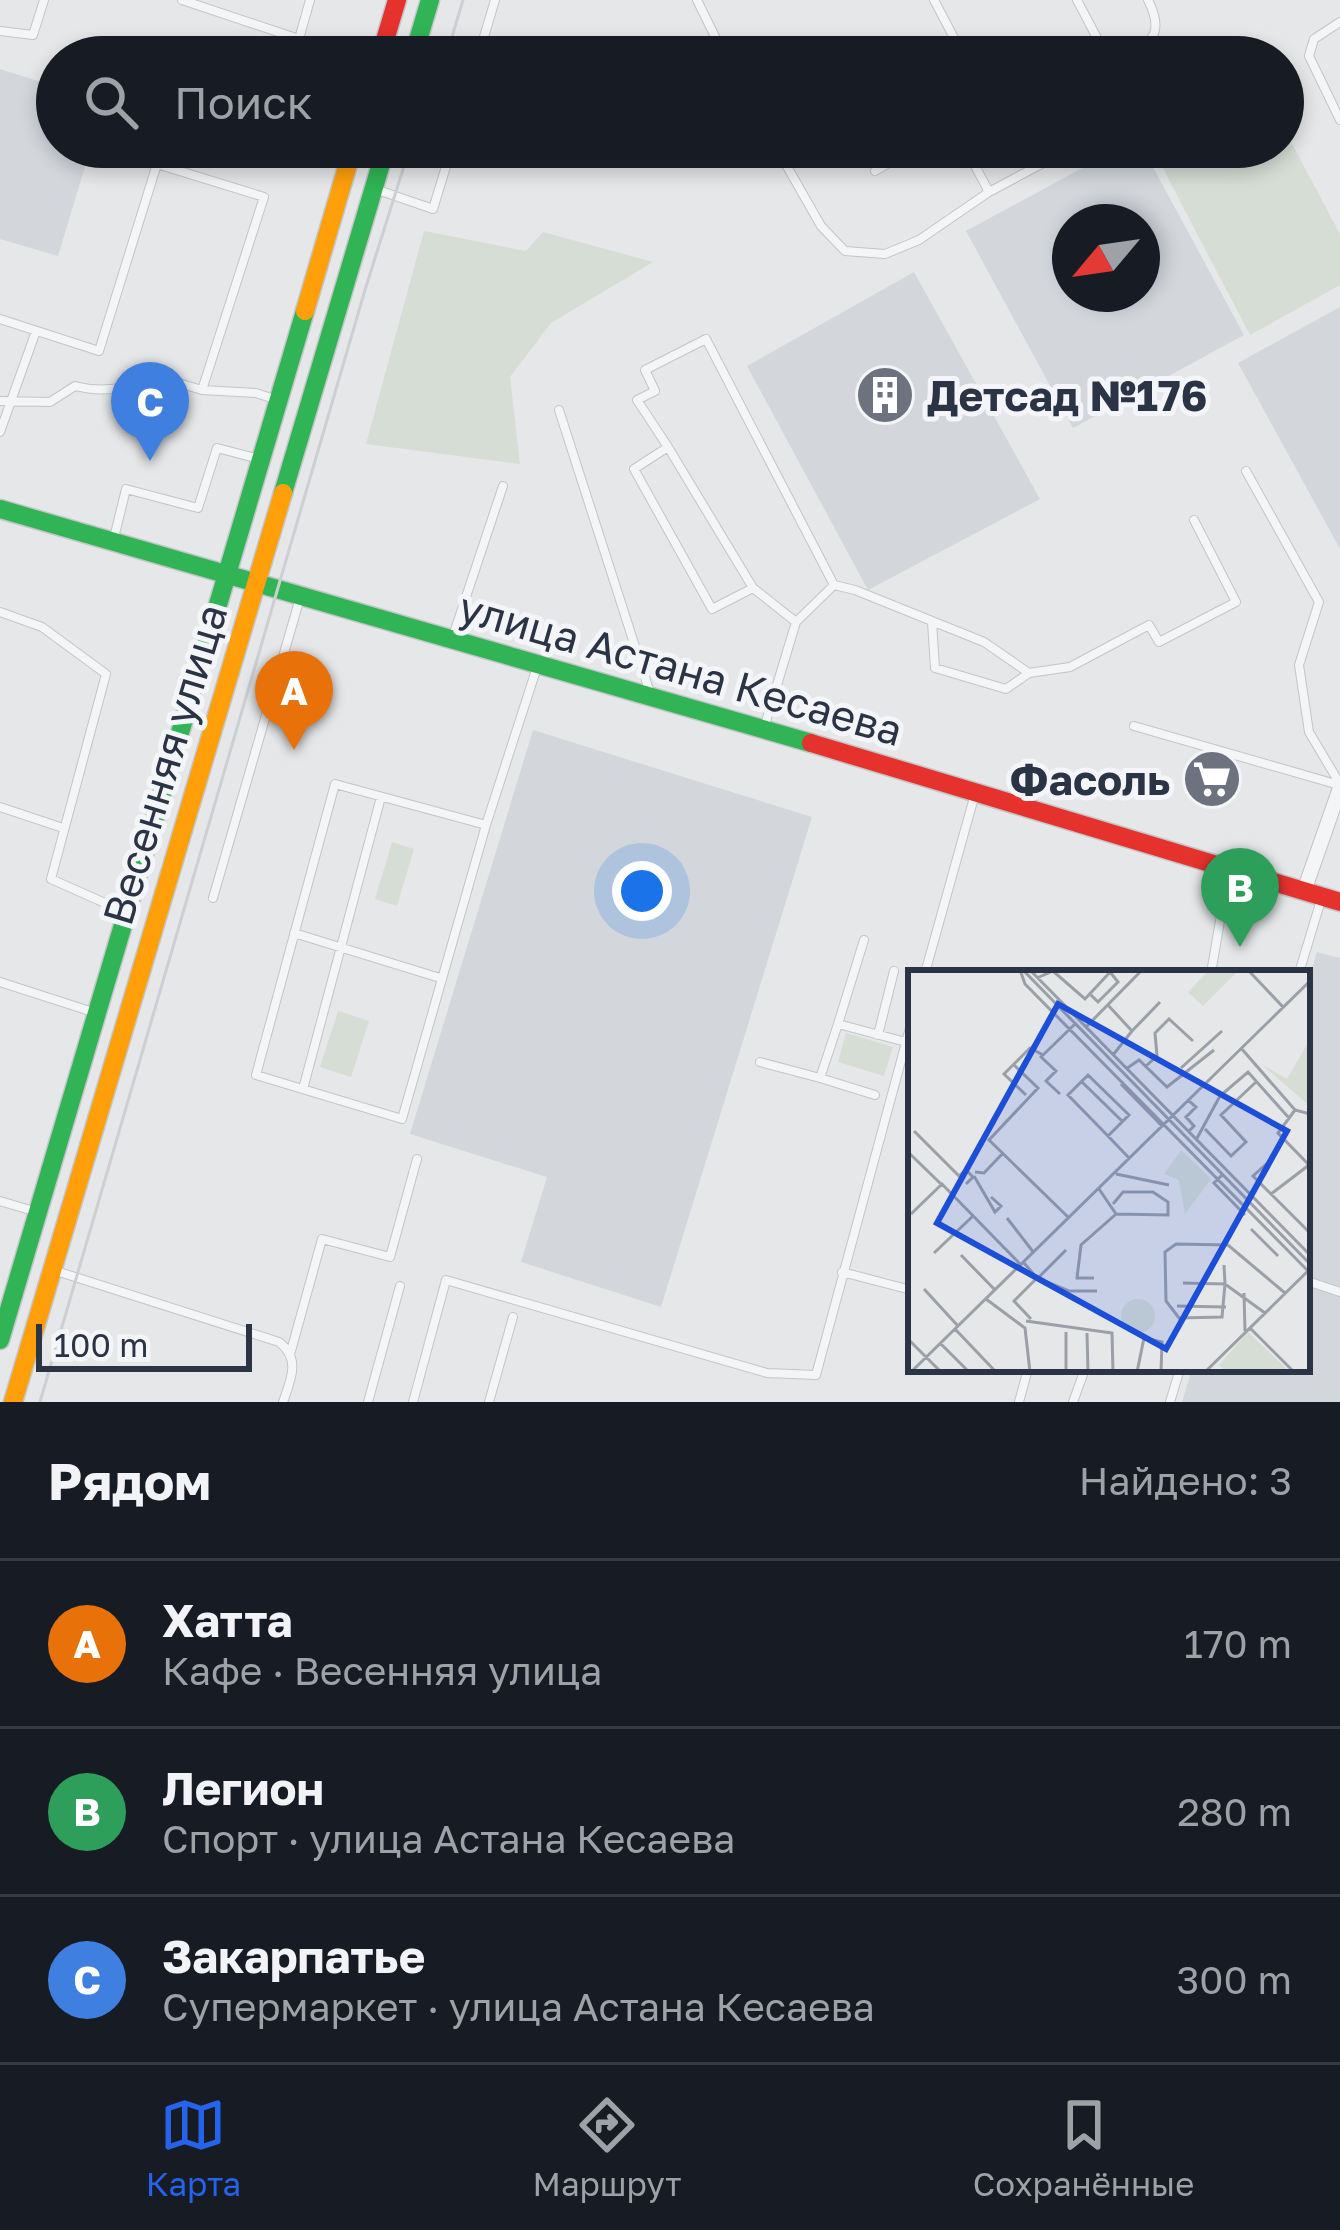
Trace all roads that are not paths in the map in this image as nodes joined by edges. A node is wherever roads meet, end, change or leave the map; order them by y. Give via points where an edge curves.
1 (44, 0) edge
2 (182, 0) edge
3 (310, 0) edge
4 (397, 0) edge
5 (430, 0) edge
6 (495, 0) edge
7 (698, 0) edge
8 (934, 0) edge
9 (1076, 0) edge
10 (1148, 0) edge
11 (1340, 22) edge
12 (0, 31) edge
13 (289, 36) edge
14 (299, 36) edge
15 (386, 36) edge
16 (419, 36) edge
17 (484, 36) edge
18 (715, 36) edge
19 (953, 36) edge
20 (1097, 36) edge
21 (1153, 36) edge
22 (1340, 120) edge
23 (156, 168) edge
24 (170, 168) edge
25 (347, 168) edge
26 (380, 168) edge
27 (446, 168) edge
28 (788, 168) edge
29 (880, 168) edge
30 (976, 168) edge
31 (1034, 168) edge
32 (875, 171) dead end
33 (373, 189) junction
34 (989, 192) junction
35 (0, 320) edge
36 (36, 331) junction
37 (202, 390) junction
38 (278, 400) junction
39 (4, 403) edge
40 (559, 410) dead end
41 (0, 432) edge
42 (668, 447) junction
43 (261, 459) junction
44 (1246, 471) dead end
45 (503, 486) dead end
46 (0, 509) edge
47 (1194, 520) dead end
48 (113, 542) junction
49 (226, 575) junction
50 (255, 583) junction
51 (834, 585) junction
52 (753, 588) junction
53 (301, 596) junction
54 (0, 612) edge
55 (796, 622) junction
56 (932, 622) junction
57 (452, 637) junction
58 (539, 663) junction
59 (1029, 673) junction
60 (650, 695) junction
61 (1134, 726) dead end
62 (764, 729) junction
63 (1340, 786) edge
64 (976, 793) junction
65 (381, 796) junction
66 (0, 807) edge
67 (486, 825) junction
68 (63, 828) junction
69 (1229, 869) junction
70 (1322, 897) edge
71 (213, 898) dead end
72 (127, 913) junction
73 (294, 933) junction
74 (864, 940) dead end
75 (341, 947) junction
76 (894, 970) dead end
77 (927, 970) edge
78 (1212, 970) edge
79 (1300, 970) edge
80 (440, 978) junction
81 (0, 982) edge
82 (97, 1013) junction
83 (838, 1024) junction
84 (878, 1035) junction
85 (908, 1035) edge
86 (906, 1042) junction
87 (760, 1062) dead end
88 (820, 1078) junction
89 (303, 1090) junction
90 (875, 1095) dead end
91 (417, 1159) dead end
92 (0, 1202) edge
93 (38, 1212) junction
94 (52, 1270) junction
95 (842, 1272) junction
96 (1310, 1282) edge
97 (400, 1286) dead end
98 (908, 1289) edge
99 (1340, 1292) edge
100 (513, 1317) dead end
101 (0, 1340) edge
102 (291, 1351) junction
103 (1027, 1372) edge
104 (1084, 1372) edge
105 (1179, 1372) edge
106 (13, 1402) edge
107 (283, 1402) edge
108 (368, 1402) edge
109 (413, 1402) edge
110 (489, 1402) edge
111 (1019, 1402) edge
112 (1073, 1402) edge
113 (1170, 1402) edge

1 - 12 lane via 33,35
2 - 13 lane
3 - 14 lane
4 - 15 street
5 - 16 street
6 - 17 lane
7 - 18 lane
8 - 19 lane
9 - 20 lane
10 - 21 lane via 1157,18
11 - 22 lane via 1314,39 1309,56
23 - 36 lane via 99,351
24 - 37 lane via 264,197
25 - 38 street, Весенняя улица
26 - 33 street, Весенняя улица
27 - 33 lane via 434,209
28 - 34 lane via 845,251 885,254
29 - 32 lane
30 - 34 lane
31 - 34 lane
33 - 50 street, Весенняя улица
35 - 36 lane
36 - 39 lane
37 - 38 lane
37 - 39 lane via 151,375 133,386 74,386 50,402
38 - 43 street, Весенняя улица
39 - 41 lane
40 - 60 lane
42 - 51 lane via 637,400 655,391 644,370 706,339
42 - 52 lane
42 - 52 lane via 634,469 712,609
43 - 48 lane via 217,448 198,508 126,489
43 - 49 street, Весенняя улица
44 - 63 lane via 1319,602 1299,665 1309,732
45 - 57 lane
46 - 48 street, улица Астана Кесаева
47 - 59 lane via 1236,602 1160,642 1149,626 1070,667
48 - 49 street, улица Астана Кесаева
49 - 50 street, улица Астана Кесаева
49 - 72 street, Весенняя улица
50 - 53 street, улица Астана Кесаева
50 - 94 street, Весенняя улица
51 - 55 lane
51 - 56 lane
52 - 55 lane
53 - 57 street, улица Астана Кесаева
53 - 71 lane
54 - 68 lane via 42,627 106,674
55 - 62 lane
56 - 59 lane via 984,642
56 - 59 lane via 935,668 1006,689
57 - 58 street, улица Астана Кесаева
58 - 60 street, улица Астана Кесаева
58 - 67 lane
60 - 62 street, улица Астана Кесаева
61 - 63 lane
62 - 64 street, улица Астана Кесаева
63 - 70 street
64 - 69 street, улица Астана Кесаева
64 - 77 lane
65 - 67 lane
65 - 73 lane via 335,784
65 - 75 lane
66 - 68 lane
67 - 80 lane
68 - 72 lane via 51,879
69 - 70 street, улица Астана Кесаева
69 - 78 lane
70 - 79 lane
72 - 82 street, Весенняя улица
73 - 75 lane
73 - 89 lane via 256,1075
74 - 83 lane
75 - 80 lane
75 - 89 lane
76 - 84 lane
80 - 89 lane via 402,1119
81 - 82 lane
82 - 93 street, Весенняя улица
83 - 84 lane
83 - 88 lane
84 - 86 lane
85 - 86 lane
86 - 95 lane
87 - 88 lane
88 - 90 lane
91 - 102 lane via 390,1257 322,1239
92 - 93 lane
93 - 101 street, Весенняя улица
94 - 102 lane
94 - 106 street, Весенняя улица
95 - 98 lane
95 - 109 lane via 816,1375 767,1373 446,1280
96 - 99 lane
97 - 108 lane
100 - 110 lane
102 - 107 lane
103 - 111 lane
104 - 112 lane
105 - 113 lane

